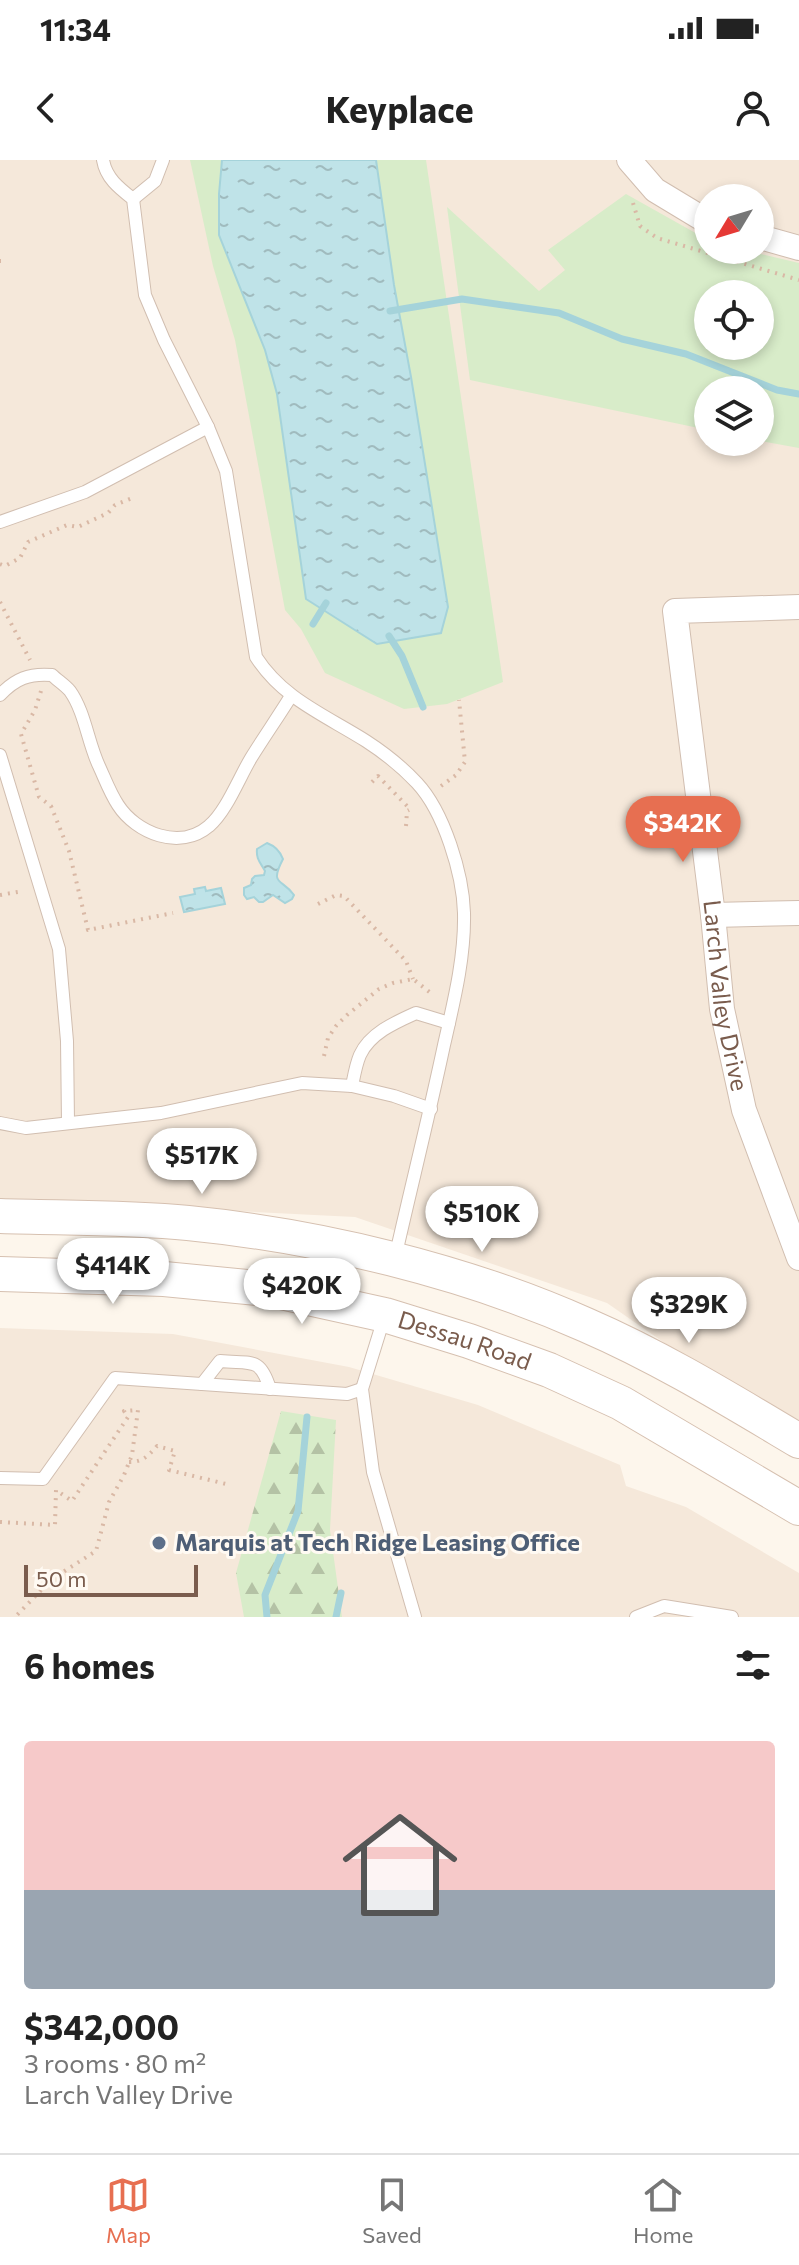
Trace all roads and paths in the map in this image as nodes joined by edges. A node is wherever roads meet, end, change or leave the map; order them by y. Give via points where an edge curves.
1 (103, 160) edge
2 (163, 160) edge
3 (629, 160) edge
4 (133, 199) junction
5 (694, 214) edge
6 (774, 241) edge
7 (799, 248) edge
8 (208, 427) junction
9 (135, 497) dead end
10 (0, 522) edge
11 (0, 564) edge
12 (0, 602) edge
13 (799, 607) edge
14 (31, 662) dead end
15 (41, 691) dead end
16 (0, 695) edge
17 (291, 696) junction
18 (459, 700) dead end
19 (0, 755) edge
20 (372, 782) dead end
21 (436, 790) dead end
22 (406, 826) dead end
23 (26, 890) dead end
24 (0, 895) edge
25 (318, 904) dead end
26 (173, 913) dead end
27 (799, 913) edge
28 (713, 915) junction
29 (413, 979) junction
30 (432, 994) dead end
31 (449, 1023) junction
32 (324, 1056) dead end
33 (352, 1086) junction
34 (431, 1109) junction
35 (68, 1122) junction
36 (0, 1123) edge
37 (0, 1216) edge
38 (799, 1258) edge
39 (395, 1260) junction
40 (0, 1274) edge
41 (385, 1315) junction
42 (202, 1384) junction
43 (270, 1389) junction
44 (362, 1389) junction
45 (799, 1441) edge
46 (129, 1462) junction
47 (0, 1478) edge
48 (226, 1484) dead end
49 (799, 1508) edge
50 (0, 1522) edge
51 (15, 1617) edge
52 (415, 1617) edge
53 (636, 1617) edge
54 (732, 1617) edge

1 - 4 lane via 114,183
2 - 4 lane via 155,181
3 - 5 street via 655,190
4 - 8 lane via 145,295
6 - 7 street
8 - 10 lane via 85,492
8 - 17 lane via 226,471 256,657
9 - 11 path via 78,527 67,525 28,542 20,558
12 - 14 path
13 - 28 street, Larch Valley Drive via 675,611
15 - 26 path via 21,734 39,797 51,806 69,851 88,930
16 - 17 lane via 19,678 52,675 70,691 118,806 157,836 179,838 209,826 223,809
17 - 31 lane via 369,743 419,785 443,823 464,911 463,953
18 - 21 path via 465,762
19 - 35 lane via 59,949
20 - 22 path via 378,776 412,807
23 - 24 path
25 - 29 path via 344,896 406,961
27 - 28 street
28 - 38 street, Larch Valley Drive via 722,1009 744,1110
29 - 30 path
29 - 32 path via 379,989 355,1008 328,1038
31 - 33 lane via 416,1013 390,1024 360,1054
31 - 34 lane
33 - 34 lane
33 - 35 lane via 302,1083 161,1113
34 - 39 lane
35 - 36 lane via 26,1128
37 - 39 main road via 187,1223
39 - 41 main road
39 - 45 main road via 483,1284 587,1325
40 - 41 main road, Dessau Road via 164,1279 267,1289
41 - 44 lane
41 - 49 main road, Dessau Road via 549,1370 621,1403
42 - 43 lane
42 - 43 lane via 220,1361 256,1364 264,1370
42 - 47 lane via 115,1378 43,1479
43 - 44 lane via 347,1394
44 - 52 lane via 373,1472
46 - 48 path via 147,1458 157,1446 175,1451 169,1470
46 - 50 path via 138,1410 124,1411 128,1417 72,1501 56,1490 55,1525
46 - 51 path via 109,1502 96,1551 52,1579
53 - 54 lane via 664,1606

